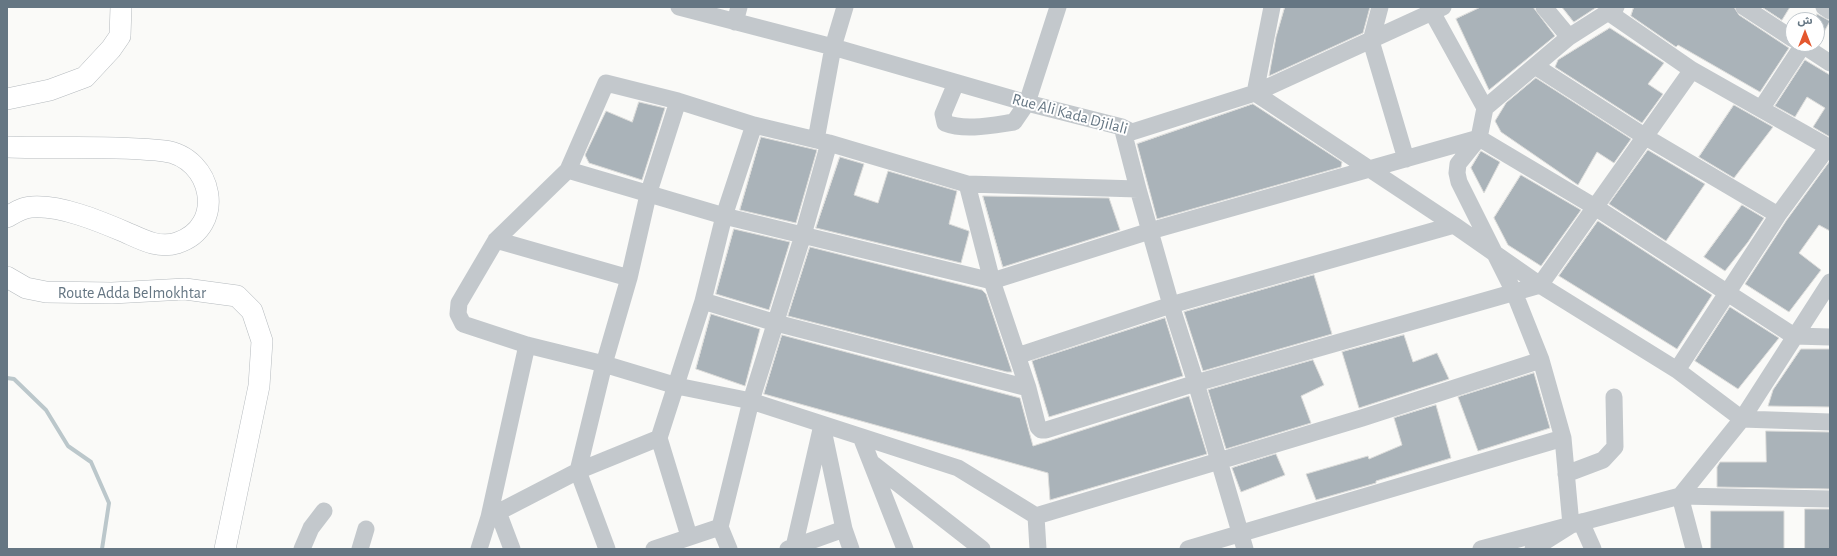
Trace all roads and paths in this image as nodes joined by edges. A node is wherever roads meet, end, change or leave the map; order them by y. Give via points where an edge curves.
1 (120, 7) edge
2 (845, 7) edge
3 (1058, 7) edge
4 (1272, 7) edge
5 (1380, 7) edge
6 (1544, 7) edge
7 (1744, 7) edge
8 (1824, 7) edge
9 (682, 8) edge
10 (1438, 10) edge
11 (1612, 10) edge
12 (1830, 11) edge
13 (737, 15) edge
14 (1785, 34) edge
15 (1569, 37) junction
16 (1371, 41) junction
17 (833, 47) junction
18 (1794, 52) edge
19 (1813, 52) edge
20 (1830, 63) edge
21 (1535, 66) junction
22 (1692, 70) junction
23 (956, 83) junction
24 (1255, 93) junction
25 (7, 99) edge
26 (678, 101) junction
27 (1027, 103) junction
28 (1485, 108) junction
29 (1761, 109) junction
30 (754, 125) junction
31 (1122, 127) junction
32 (1644, 136) junction
33 (1479, 138) junction
34 (822, 141) junction
35 (7, 147) edge
36 (1829, 148) edge
37 (1406, 159) junction
38 (568, 170) junction
39 (1369, 170) junction
40 (967, 184) junction
41 (1138, 189) junction
42 (648, 195) junction
43 (1595, 207) junction
44 (1778, 215) junction
45 (724, 216) junction
46 (7, 217) edge
47 (1454, 225) junction
48 (1150, 231) junction
49 (803, 235) junction
50 (496, 240) junction
51 (1493, 252) junction
52 (7, 277) edge
53 (629, 278) junction
54 (992, 281) junction
55 (1830, 282) edge
56 (1540, 285) junction
57 (1514, 292) junction
58 (1728, 292) junction
59 (703, 302) junction
60 (1171, 305) junction
61 (776, 324) junction
62 (1794, 336) junction
63 (1830, 337) edge
64 (528, 346) junction
65 (1017, 356) junction
66 (1541, 360) junction
67 (604, 364) junction
68 (1677, 370) junction
69 (1196, 383) junction
70 (677, 386) junction
71 (1028, 388) junction
72 (1614, 397) dead end
73 (751, 401) junction
74 (1742, 419) junction
75 (1830, 422) edge
76 (822, 425) junction
77 (861, 437) junction
78 (659, 438) junction
79 (1563, 438) junction
80 (1219, 460) junction
81 (873, 464) junction
82 (578, 471) junction
83 (1566, 474) junction
84 (1680, 496) junction
85 (1830, 499) edge
86 (324, 511) dead end
87 (493, 514) junction
88 (1036, 516) junction
89 (1576, 523) junction
90 (720, 527) junction
91 (366, 529) dead end
92 (844, 529) junction
93 (1241, 532) junction
94 (689, 536) junction
95 (791, 548) edge
96 (225, 549) edge
97 (302, 549) edge
98 (360, 549) edge
99 (479, 549) edge
100 (512, 549) edge
101 (607, 549) edge
102 (654, 549) edge
103 (729, 549) edge
104 (851, 549) edge
105 (905, 549) edge
106 (982, 549) edge
107 (1038, 549) edge
108 (1188, 549) edge
109 (1245, 549) edge
110 (1481, 549) edge
111 (1533, 549) edge
112 (1592, 549) edge
113 (1694, 549) edge

1 - 25 main road via 120,36 85,77 50,90
2 - 17 street
3 - 27 street
4 - 24 street
5 - 16 street
6 - 15 street
7 - 14 street
8 - 12 street
9 - 13 street, Rue Ali Kada Djilali
10 - 16 street, Rue Ali Kada Djilali
10 - 28 street
11 - 15 street
11 - 22 street
13 - 17 street, Rue Ali Kada Djilali
15 - 21 street
16 - 24 street, Rue Ali Kada Djilali
16 - 37 street
17 - 23 street, Rue Ali Kada Djilali
17 - 34 street
18 - 29 street
19 - 20 street
21 - 28 street
21 - 32 street
22 - 29 street
22 - 32 street
23 - 27 street, Rue Ali Kada Djilali
23 - 27 street via 943,114 946,123 954,126 1014,122
24 - 31 street, Rue Ali Kada Djilali via 1132,132
24 - 39 street
26 - 30 street
26 - 38 street via 606,83
26 - 42 street
27 - 31 street, Rue Ali Kada Djilali
28 - 33 street
29 - 36 street
30 - 34 street
30 - 45 street
31 - 41 street
32 - 43 street
32 - 44 street
33 - 37 street
33 - 43 street
33 - 51 street via 1458,164 1457,173
34 - 40 street
34 - 49 street
35 - 46 main road via 145,148 175,152 202,174 209,198 208,213 194,233 176,244 150,243 114,227 46,207 30,207
36 - 44 street
37 - 39 street
38 - 42 street
38 - 50 street
39 - 47 street
39 - 48 street
40 - 41 street
40 - 54 street
41 - 48 street
42 - 45 street
42 - 53 street
43 - 56 street
43 - 58 street
44 - 58 street
45 - 49 street
45 - 59 street
47 - 51 street
47 - 60 street
48 - 54 street
48 - 60 street
49 - 54 street
49 - 61 street
50 - 53 street
50 - 64 street via 459,303 458,314 464,324
51 - 56 street
51 - 57 street
52 - 96 main road, Route Adda Belmokhtar via 26,288 46,292 185,290 237,296 252,312 262,341 259,386
53 - 67 street
54 - 65 street
55 - 62 street
56 - 57 street
56 - 68 street
57 - 66 street
57 - 69 street
58 - 62 street
58 - 68 street
59 - 61 street
59 - 70 street
60 - 65 street
60 - 69 street
61 - 71 street
61 - 73 street
62 - 63 street
62 - 74 street
64 - 67 street
64 - 87 street
65 - 71 street
66 - 79 street
66 - 80 street via 1362,418
67 - 70 street
67 - 82 street
68 - 74 street
69 - 71 street via 1046,430 1038,427
69 - 80 street
70 - 73 street
70 - 78 street
72 - 83 street via 1615,448 1603,460
73 - 76 street
73 - 90 street
74 - 75 street
74 - 84 street
76 - 77 street
76 - 92 street
76 - 95 street
77 - 81 street
77 - 88 street via 958,468
78 - 82 street
78 - 94 street
79 - 83 street
79 - 93 street
80 - 88 street
80 - 93 street
81 - 105 street
81 - 106 street
82 - 87 street
82 - 101 street
83 - 89 street
84 - 85 street
84 - 89 street
84 - 113 street
86 - 97 street via 311,528
87 - 99 street
87 - 100 street
88 - 107 street
89 - 110 street
89 - 111 street
89 - 112 street
90 - 94 street
90 - 103 street
91 - 98 street
92 - 95 street
92 - 104 street
93 - 108 street
93 - 109 street
94 - 102 street

